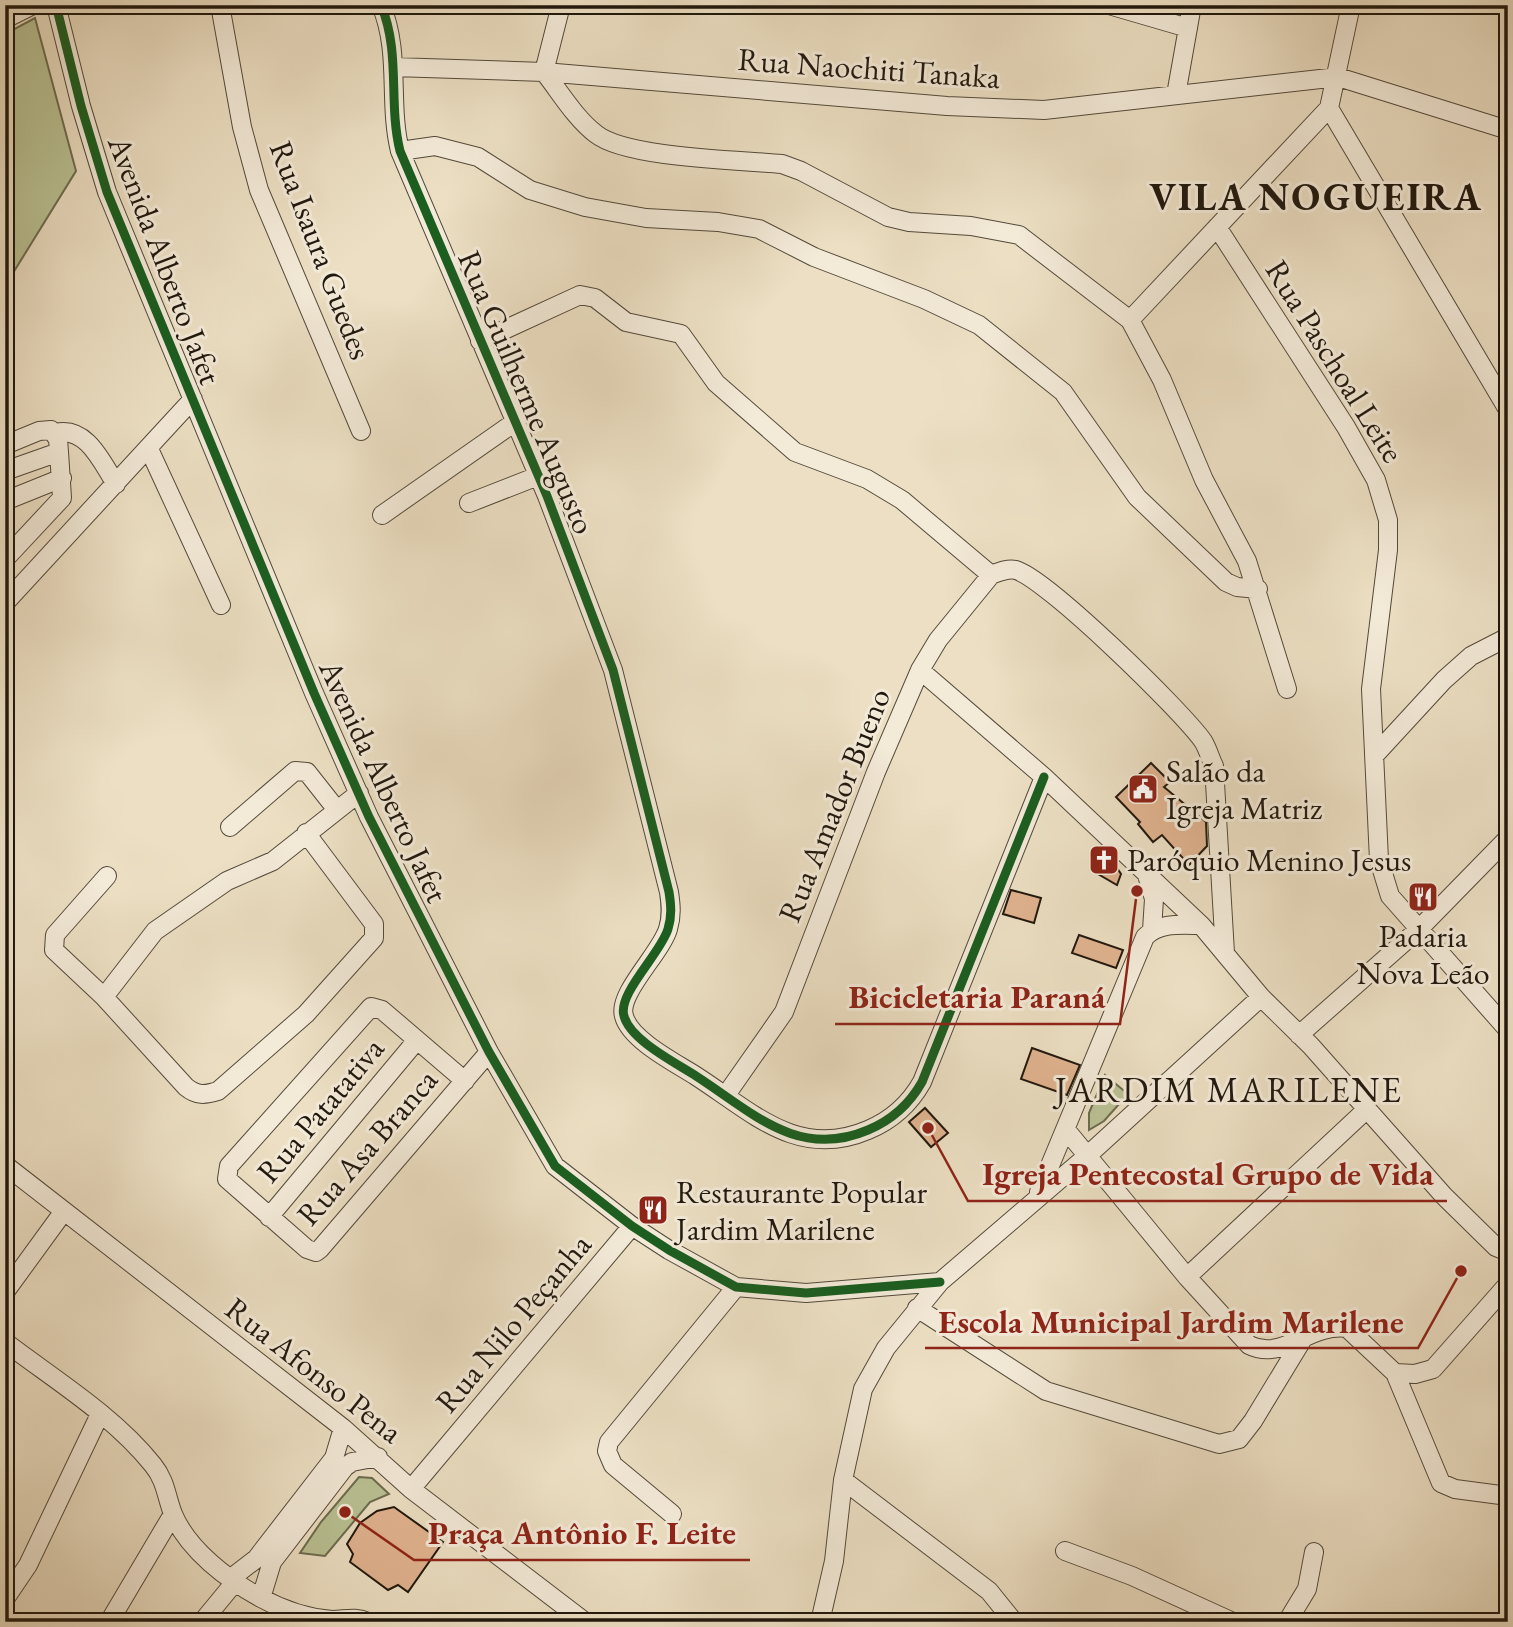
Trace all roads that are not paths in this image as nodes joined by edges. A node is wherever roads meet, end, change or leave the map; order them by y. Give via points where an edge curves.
1 (33, 5) edge
2 (56, 5) edge
3 (220, 5) edge
4 (381, 5) edge
5 (561, 5) edge
6 (1109, 5) edge
7 (1192, 5) edge
8 (1352, 5) edge
9 (5, 19) edge
10 (1188, 28) junction
11 (394, 67) junction
12 (544, 72) junction
13 (1338, 77) junction
14 (1176, 95) junction
15 (1329, 108) junction
16 (1508, 130) edge
17 (400, 150) junction
18 (1217, 227) junction
19 (1130, 320) junction
20 (480, 341) junction
21 (192, 399) junction
22 (1508, 410) edge
23 (516, 422) junction
24 (361, 431) dead end
25 (55, 433) junction
26 (5, 444) edge
27 (149, 449) junction
28 (59, 452) junction
29 (5, 471) edge
30 (538, 476) junction
31 (62, 478) junction
32 (117, 484) junction
33 (7, 496) edge
34 (469, 503) dead end
35 (382, 515) dead end
36 (5, 559) edge
37 (990, 575) junction
38 (1258, 589) junction
39 (5, 603) edge
40 (222, 605) dead end
41 (1508, 638) edge
42 (920, 670) junction
43 (1287, 689) dead end
44 (1374, 756) junction
45 (1044, 777) junction
46 (359, 793) junction
47 (337, 810) junction
48 (230, 827) dead end
49 (306, 833) junction
50 (1508, 838) edge
51 (1147, 874) junction
52 (107, 876) dead end
53 (1201, 925) junction
54 (1419, 929) junction
55 (1152, 930) junction
56 (1225, 953) junction
57 (104, 997) junction
58 (1261, 997) junction
59 (1508, 1030) edge
60 (1299, 1035) junction
61 (417, 1040) junction
62 (489, 1052) junction
63 (465, 1081) junction
64 (726, 1095) junction
65 (1366, 1110) junction
66 (1067, 1131) junction
67 (1087, 1156) junction
68 (5, 1165) edge
69 (1037, 1198) junction
70 (64, 1212) junction
71 (269, 1217) junction
72 (632, 1226) junction
73 (1508, 1252) edge
74 (1187, 1277) junction
75 (940, 1282) junction
76 (1508, 1284) edge
77 (736, 1287) junction
78 (5, 1292) edge
79 (917, 1308) junction
80 (1304, 1337) junction
81 (5, 1342) edge
82 (1395, 1373) junction
83 (100, 1414) junction
84 (343, 1428) junction
85 (379, 1457) junction
86 (843, 1480) junction
87 (411, 1489) junction
88 (1508, 1496) edge
89 (173, 1514) junction
90 (672, 1514) dead end
91 (1065, 1551) dead end
92 (1314, 1552) dead end
93 (232, 1581) junction
94 (261, 1598) junction
95 (5, 1599) edge
96 (282, 1616) edge
97 (334, 1621) edge
98 (1013, 1621) edge
99 (109, 1622) edge
100 (202, 1622) edge
101 (368, 1622) edge
102 (585, 1622) edge
103 (820, 1622) edge
104 (1233, 1622) edge
105 (1287, 1622) edge

1 - 9 street
2 - 21 street, Avenida Alberto Jafet via 107,192
3 - 24 street, Rua Isaura Guedes via 242,127 259,190
4 - 11 street, Rua Guilherme Augusto via 393,40
5 - 12 street
6 - 10 street
7 - 10 street
8 - 13 street
10 - 14 street
11 - 12 street, Rua Naochiti Tanaka
11 - 17 street, Rua Guilherme Augusto via 395,131
12 - 14 street, Rua Naochiti Tanaka via 1044,110
12 - 19 street via 596,135 616,145 782,164 888,217 1019,235
13 - 14 street, Rua Naochiti Tanaka
13 - 15 street
13 - 16 street
15 - 18 street
15 - 22 street
17 - 20 street, Rua Guilherme Augusto
17 - 38 street via 435,146 478,158 530,190 585,207 759,229 814,257 979,325 1063,393 1150,511 1226,582
18 - 19 street
18 - 44 street, Rua Paschoal Leite via 1346,427 1376,480 1388,520 1371,689
19 - 38 street
20 - 23 street, Rua Guilherme Augusto
20 - 37 street via 580,295 595,298 626,322 681,334 716,383 795,452 867,479 902,500
21 - 27 street
21 - 46 street, Avenida Alberto Jafet
23 - 30 street, Rua Guilherme Augusto
23 - 35 street
25 - 26 street via 45,429
25 - 28 street
25 - 32 street via 73,433 85,439
27 - 32 street
27 - 40 street
28 - 29 street
28 - 31 street
30 - 34 street
30 - 64 street, Rua Guilherme Augusto via 612,670 669,892 672,911 668,929 622,1005 627,1025 647,1044
31 - 33 street
31 - 36 street via 62,498
32 - 39 street
37 - 42 street, Rua Amador Bueno via 937,640
37 - 56 street via 1009,569 1026,574 1127,662 1205,744 1214,766
38 - 43 street
41 - 44 street via 1471,656
42 - 45 street
42 - 64 street, Rua Amador Bueno via 784,1012
44 - 54 street, Rua Paschoal Leite via 1384,884
45 - 51 street
45 - 64 street, Rua Guilherme Augusto via 922,1082 900,1111 851,1138 827,1142 808,1140
46 - 47 street
46 - 62 street, Avenida Alberto Jafet
47 - 48 street via 307,772 295,771
47 - 49 street
49 - 57 street via 273,860 227,881 155,931
49 - 57 street via 374,924 374,938 306,1014 218,1091 194,1093
50 - 54 street
51 - 53 street
51 - 55 street via 1154,899
52 - 57 street via 54,935 53,943 58,955
53 - 55 street
53 - 56 street
54 - 59 street, Rua Paschoal Leite
54 - 60 street
55 - 66 street via 1141,944
56 - 58 street
58 - 60 street
58 - 67 street
60 - 65 street
61 - 63 street, Rua Asa Branca
61 - 71 street, Rua Patatativa
61 - 71 street, Rua Asa Branca via 382,1010 371,1007 229,1166 227,1179
62 - 63 street, Rua Asa Branca
62 - 72 street, Avenida Alberto Jafet via 555,1166
63 - 71 street, Rua Asa Branca via 316,1252
65 - 73 street via 1444,1196 1496,1247
65 - 74 street
66 - 67 street
66 - 69 street
67 - 69 street
67 - 74 street
68 - 70 street, Rua Afonso Pena
69 - 75 street
70 - 78 street
70 - 84 street, Rua Afonso Pena
72 - 77 street, Avenida Alberto Jafet
72 - 87 street, Rua Nilo Peçanha
74 - 80 street via 1249,1345 1261,1351
75 - 77 street, Avenida Alberto Jafet via 806,1293
75 - 79 street
76 - 82 street via 1433,1368 1405,1376
77 - 90 street via 609,1442 607,1451 613,1465
79 - 80 street via 1046,1391 1219,1444 1239,1439
79 - 86 street via 886,1348 863,1389
80 - 82 street via 1324,1328 1347,1328
81 - 83 street
82 - 88 street via 1441,1483
83 - 89 street via 153,1464 170,1494
83 - 95 street via 28,1565
84 - 85 street, Rua Afonso Pena
84 - 93 street via 334,1458 256,1559
85 - 87 street, Rua Afonso Pena
85 - 94 street via 345,1467 272,1562
86 - 98 street via 989,1591
86 - 103 street via 834,1561
87 - 102 street, Rua Afonso Pena
89 - 93 street via 203,1555
89 - 99 street
91 - 104 street
92 - 105 street via 1307,1589
93 - 94 street
93 - 100 street
94 - 96 street
96 - 97 street
97 - 101 street via 357,1618

